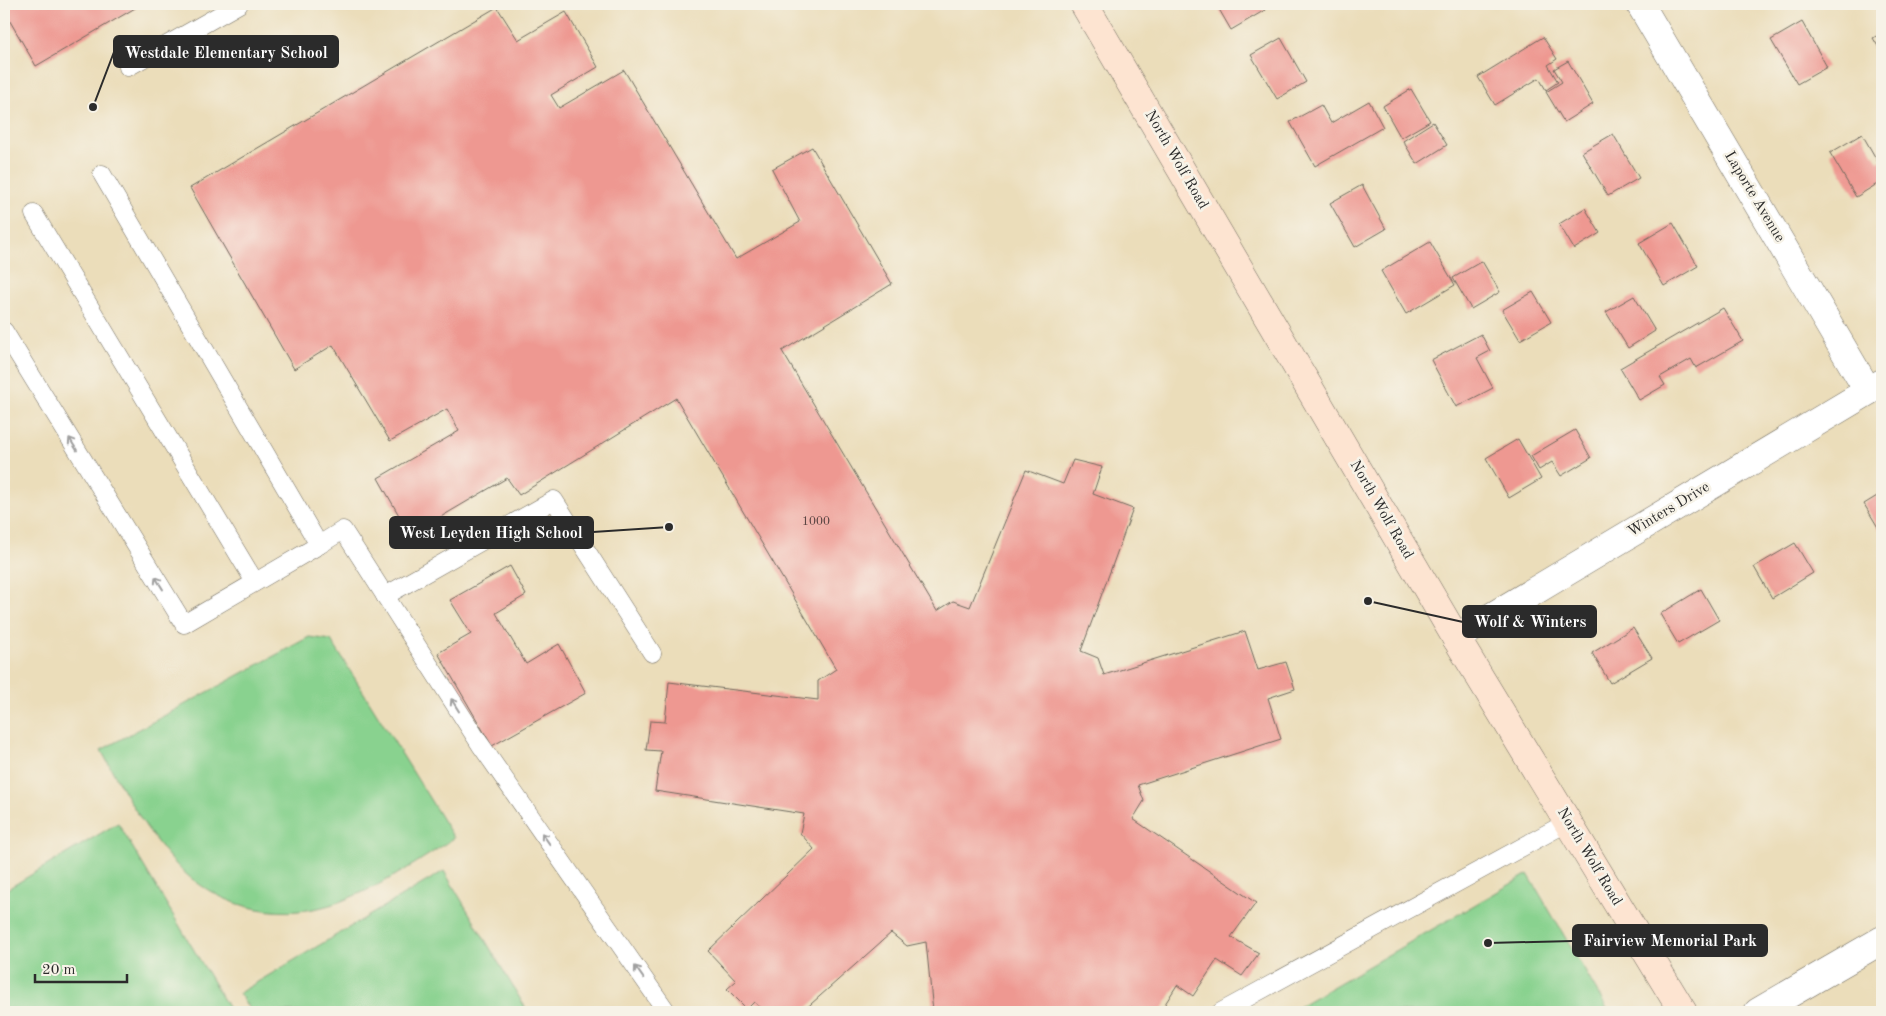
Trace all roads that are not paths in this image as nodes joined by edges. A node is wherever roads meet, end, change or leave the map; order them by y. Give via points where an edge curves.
1 (239, 4) edge
2 (1084, 4) edge
3 (1640, 4) edge
4 (128, 68) dead end
5 (102, 174) dead end
6 (34, 214) dead end
7 (4, 331) edge
8 (1875, 387) edge
9 (319, 545) junction
10 (255, 582) junction
11 (385, 596) junction
12 (1456, 638) junction
13 (652, 653) dead end
14 (1568, 822) junction
15 (1882, 940) edge
16 (667, 1012) edge
17 (1221, 1012) edge
18 (1683, 1012) edge
19 (1758, 1012) edge

1 - 4 lane
2 - 12 main road, North Wolf Road
3 - 8 street, Laporte Avenue
5 - 9 lane
6 - 10 lane
10 -> 7 lane via 184,624
8 - 12 street, Winters Drive
9 - 10 lane
9 - 11 lane via 343,530
11 - 13 lane via 554,500
16 -> 11 lane via 480,744
12 - 14 main road, North Wolf Road
14 - 17 lane
14 - 18 main road, North Wolf Road
15 - 19 street

